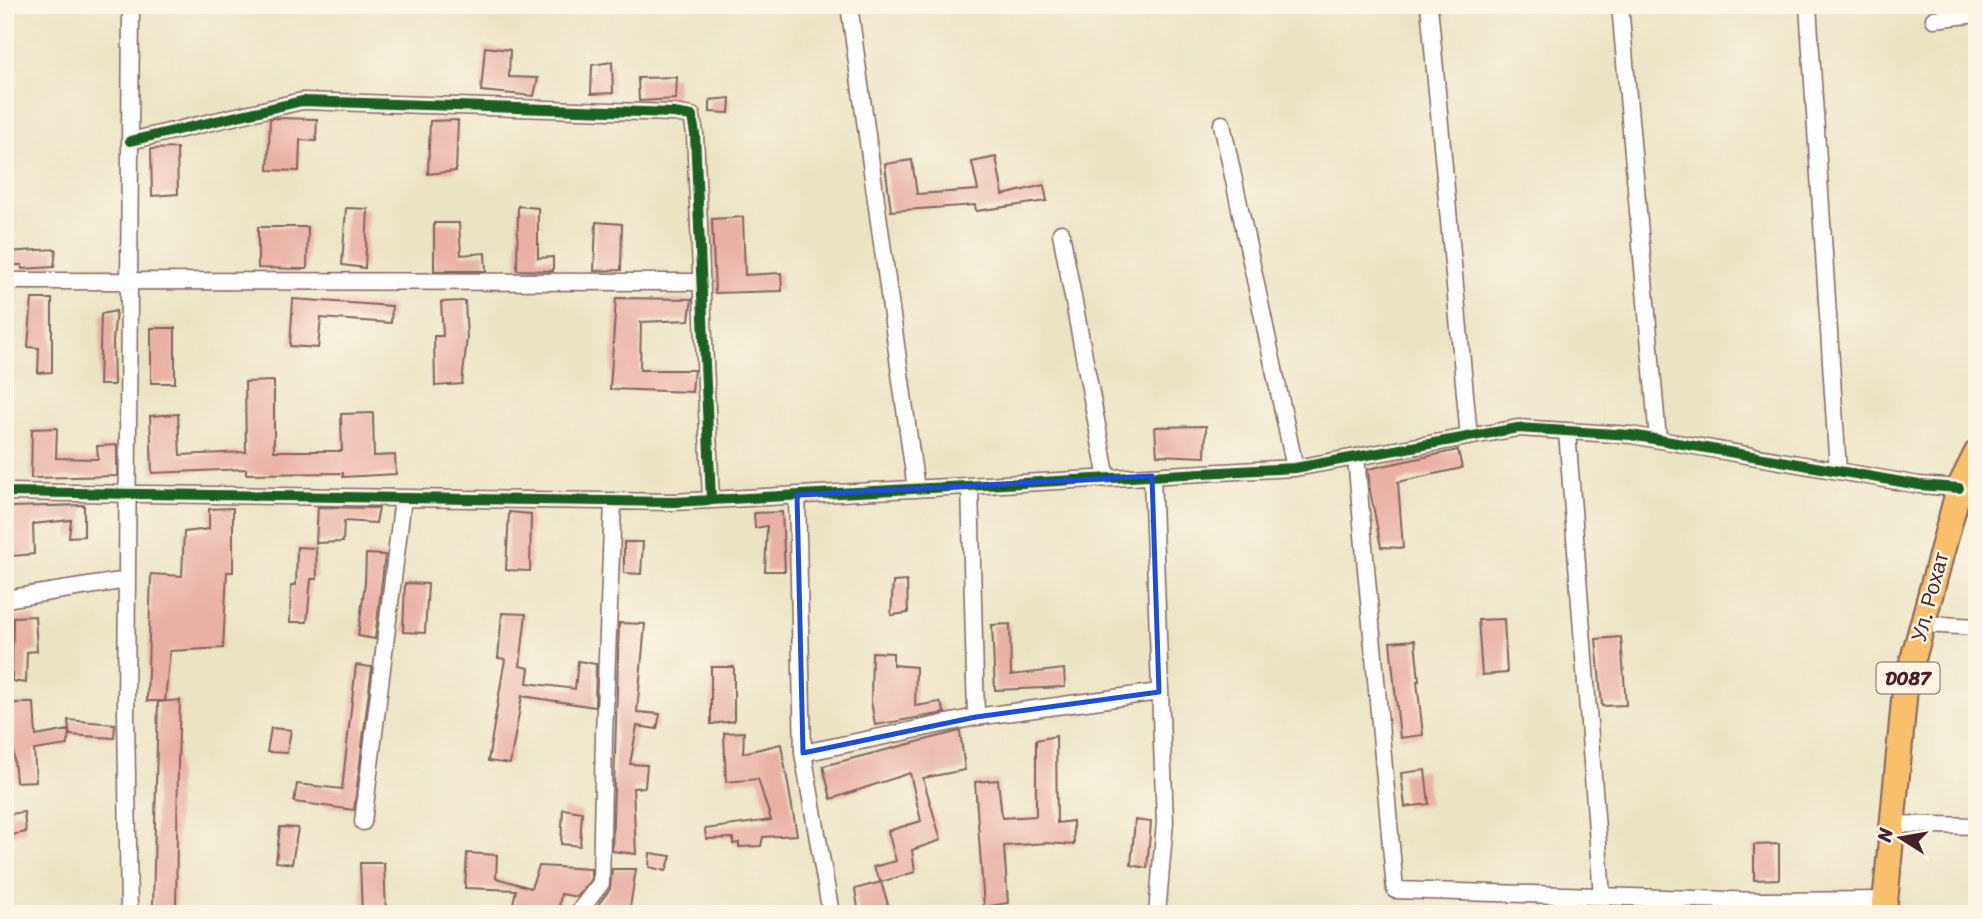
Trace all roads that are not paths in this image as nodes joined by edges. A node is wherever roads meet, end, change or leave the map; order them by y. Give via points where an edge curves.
1 (131, 5) edge
2 (849, 5) edge
3 (1429, 5) edge
4 (1620, 5) edge
5 (1808, 5) edge
6 (1977, 14) edge
7 (1934, 19) dead end
8 (1222, 124) dead end
9 (130, 141) junction
10 (1062, 233) dead end
11 (5, 281) edge
12 (129, 281) junction
13 (702, 282) junction
14 (1567, 431) junction
15 (1469, 437) junction
16 (1658, 439) junction
17 (1977, 452) edge
18 (1356, 457) junction
19 (1296, 468) junction
20 (1838, 471) junction
21 (1152, 476) junction
22 (1107, 478) junction
23 (970, 486) junction
24 (1959, 488) junction
25 (916, 489) junction
26 (5, 492) edge
27 (128, 494) junction
28 (797, 495) junction
29 (403, 498) junction
30 (711, 500) junction
31 (613, 501) junction
32 (127, 580) junction
33 (5, 599) edge
34 (1923, 624) junction
35 (1977, 627) edge
36 (1159, 692) junction
37 (976, 717) junction
38 (803, 753) junction
39 (363, 822) dead end
40 (1891, 824) junction
41 (1977, 825) edge
42 (1602, 896) junction
43 (1884, 907) edge
44 (129, 914) edge
45 (577, 914) edge
46 (831, 914) edge
47 (1157, 914) edge

1 - 9 street
2 - 25 street
3 - 15 street
4 - 16 street
5 - 20 street
6 - 7 street
8 - 19 street
9 - 12 street
9 - 13 street via 302,102 692,116
10 - 22 street
11 - 12 street
12 - 13 street
12 - 27 street
13 - 30 street
14 - 15 street via 1518,428
14 - 16 street
14 - 42 street
15 - 18 street
16 - 20 street
17 - 24 main road, Ул. Рохат / D087
18 - 19 street
18 - 42 street via 1395,890
19 - 21 street
20 - 24 street
21 - 22 street
21 - 36 street
22 - 23 street
23 - 25 street
23 - 37 street
24 - 34 main road, Ул. Рохат / D087
25 - 28 street
26 - 27 street
27 - 29 street
27 - 32 street
28 - 30 street
28 - 38 street
29 - 31 street
29 - 39 street
30 - 31 street
31 - 45 street via 601,883
32 - 33 street
32 - 44 street
34 - 35 street
34 - 40 main road, Ул. Рохат / D087 via 1905,690
36 - 37 street
36 - 47 street via 1165,822
37 - 38 street
38 - 46 street
40 - 41 street
40 - 43 main road, Ул. Рохат / D087
42 - 43 street

